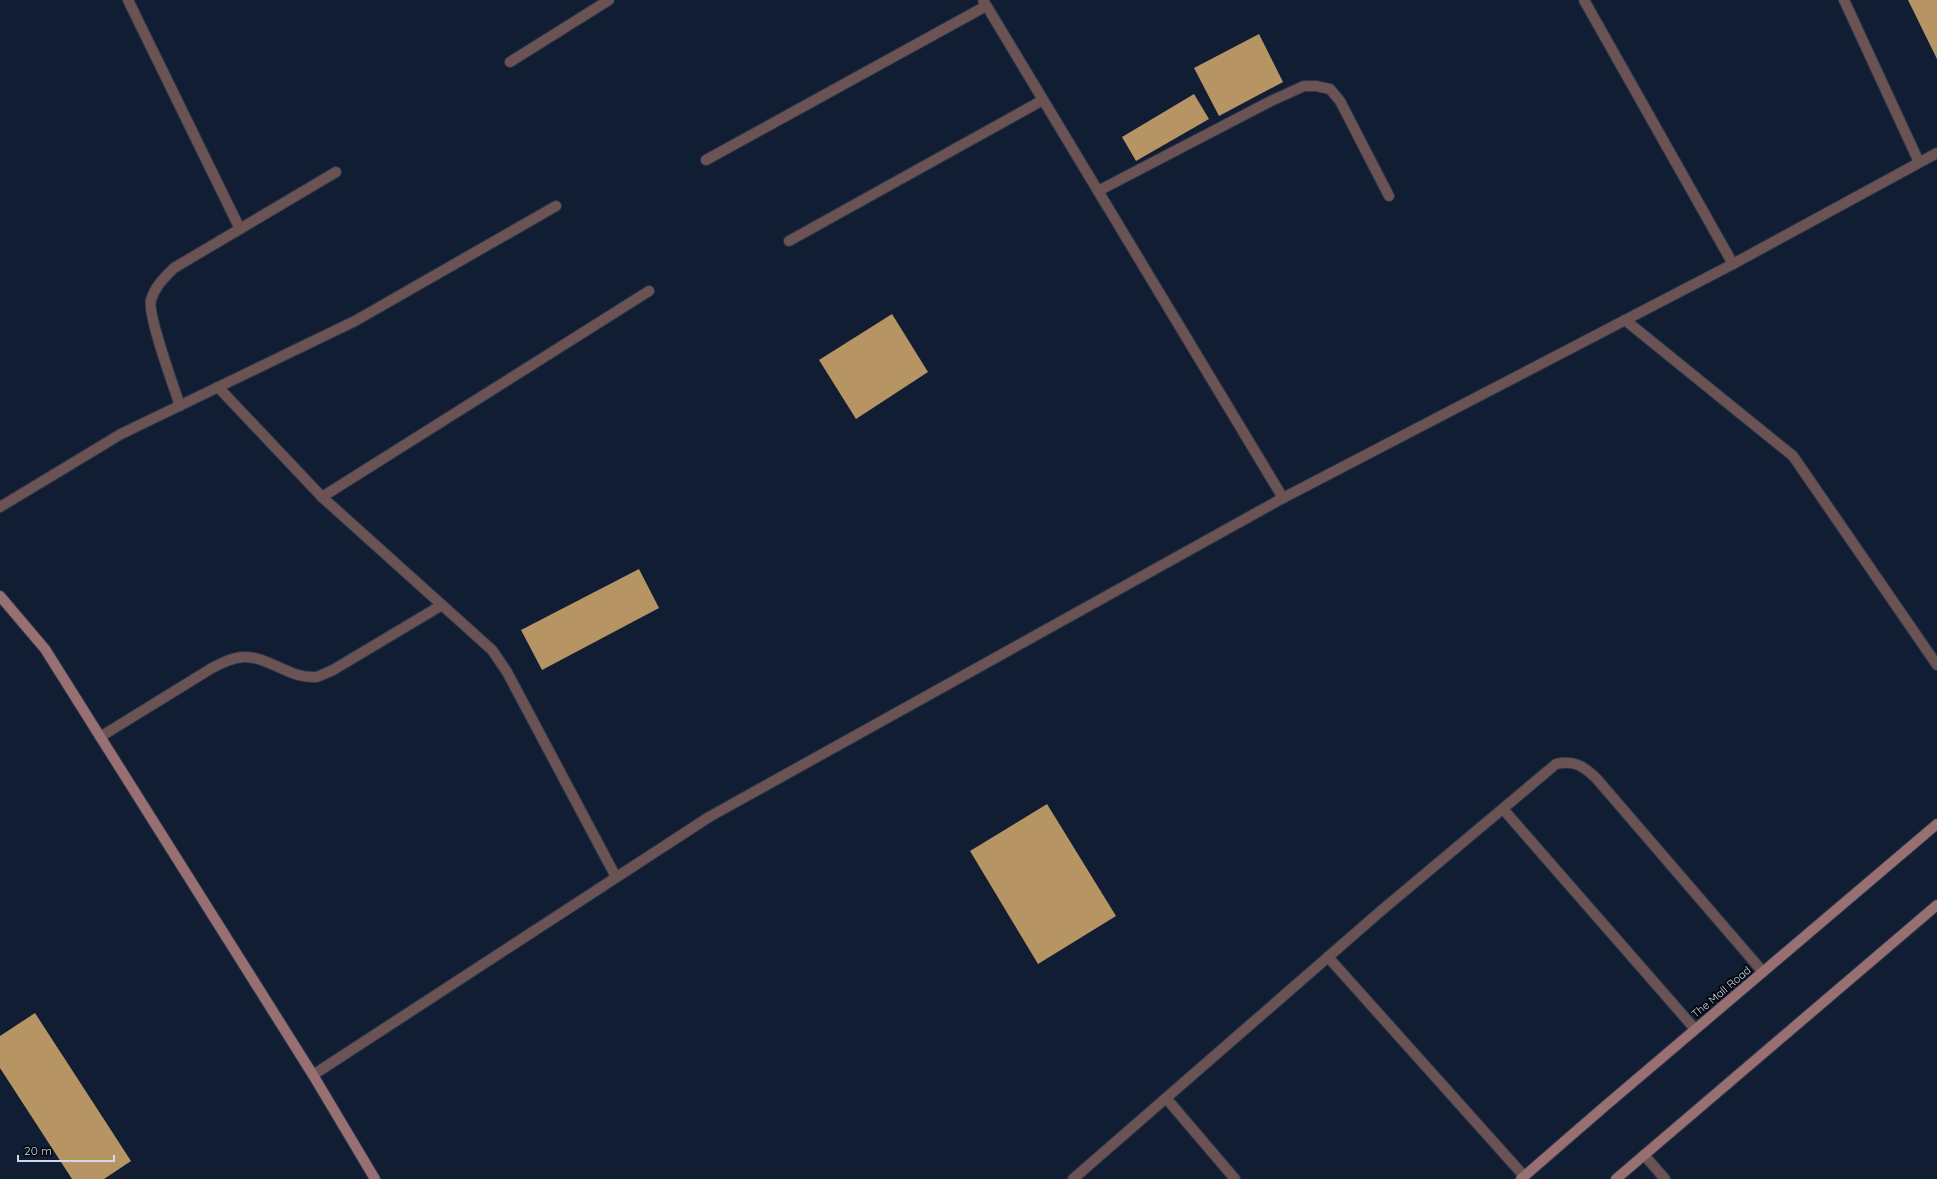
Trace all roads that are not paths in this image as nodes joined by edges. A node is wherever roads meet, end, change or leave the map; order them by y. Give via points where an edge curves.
1 (128, 0) edge
2 (609, 0) edge
3 (1584, 0) edge
4 (1844, 0) edge
5 (984, 3) edge
6 (510, 62) dead end
7 (1043, 100) junction
8 (1937, 153) edge
9 (706, 160) dead end
10 (1919, 162) junction
11 (336, 172) dead end
12 (1098, 191) junction
13 (1389, 196) dead end
14 (556, 206) dead end
15 (240, 229) junction
16 (789, 240) dead end
17 (1733, 264) junction
18 (649, 291) dead end
19 (1625, 320) junction
20 (218, 387) junction
21 (180, 406) junction
22 (322, 497) junction
23 (1283, 498) junction
24 (0, 507) edge
25 (0, 596) edge
26 (442, 605) junction
27 (1937, 665) edge
28 (100, 737) junction
29 (1504, 809) junction
30 (1937, 824) edge
31 (616, 877) junction
32 (1937, 905) edge
33 (1328, 957) junction
34 (1764, 972) junction
35 (1695, 1029) junction
36 (313, 1075) junction
37 (1166, 1098) junction
38 (1644, 1155) junction
39 (1523, 1178) edge
40 (375, 1179) edge
41 (1073, 1179) edge
42 (1235, 1179) edge
43 (1616, 1179) edge
44 (1665, 1179) edge

1 - 15 street
2 - 6 street
3 - 17 street
4 - 10 street
5 - 7 street
5 - 9 street
7 - 12 street
7 - 16 street
8 - 10 street
10 - 17 street
11 - 15 street
12 - 13 street via 1271,101 1304,86 1316,86 1330,89 1340,101
12 - 23 street
14 - 20 street via 354,321
15 - 21 street via 174,268 156,287 150,302 153,321
17 - 19 street
18 - 22 street
19 - 23 street
19 - 27 street via 1793,456
20 - 21 street
20 - 22 street
21 - 24 street via 121,434
22 - 26 street
23 - 31 street via 709,817
25 - 28 main road via 45,649
26 - 28 street via 333,670 316,677 301,676 244,657 230,660 212,668
26 - 31 street via 492,650 507,672
28 - 36 main road
29 - 33 street
29 - 34 street via 1556,764 1570,762 1583,766
29 - 35 street
30 - 34 main road, The Mall Road
31 - 36 street
32 - 38 main road
33 - 37 street
33 - 39 street
34 - 35 main road, The Mall Road
35 - 39 main road, The Mall Road
36 - 40 main road
37 - 41 street
37 - 42 street
38 - 43 main road
38 - 44 street

